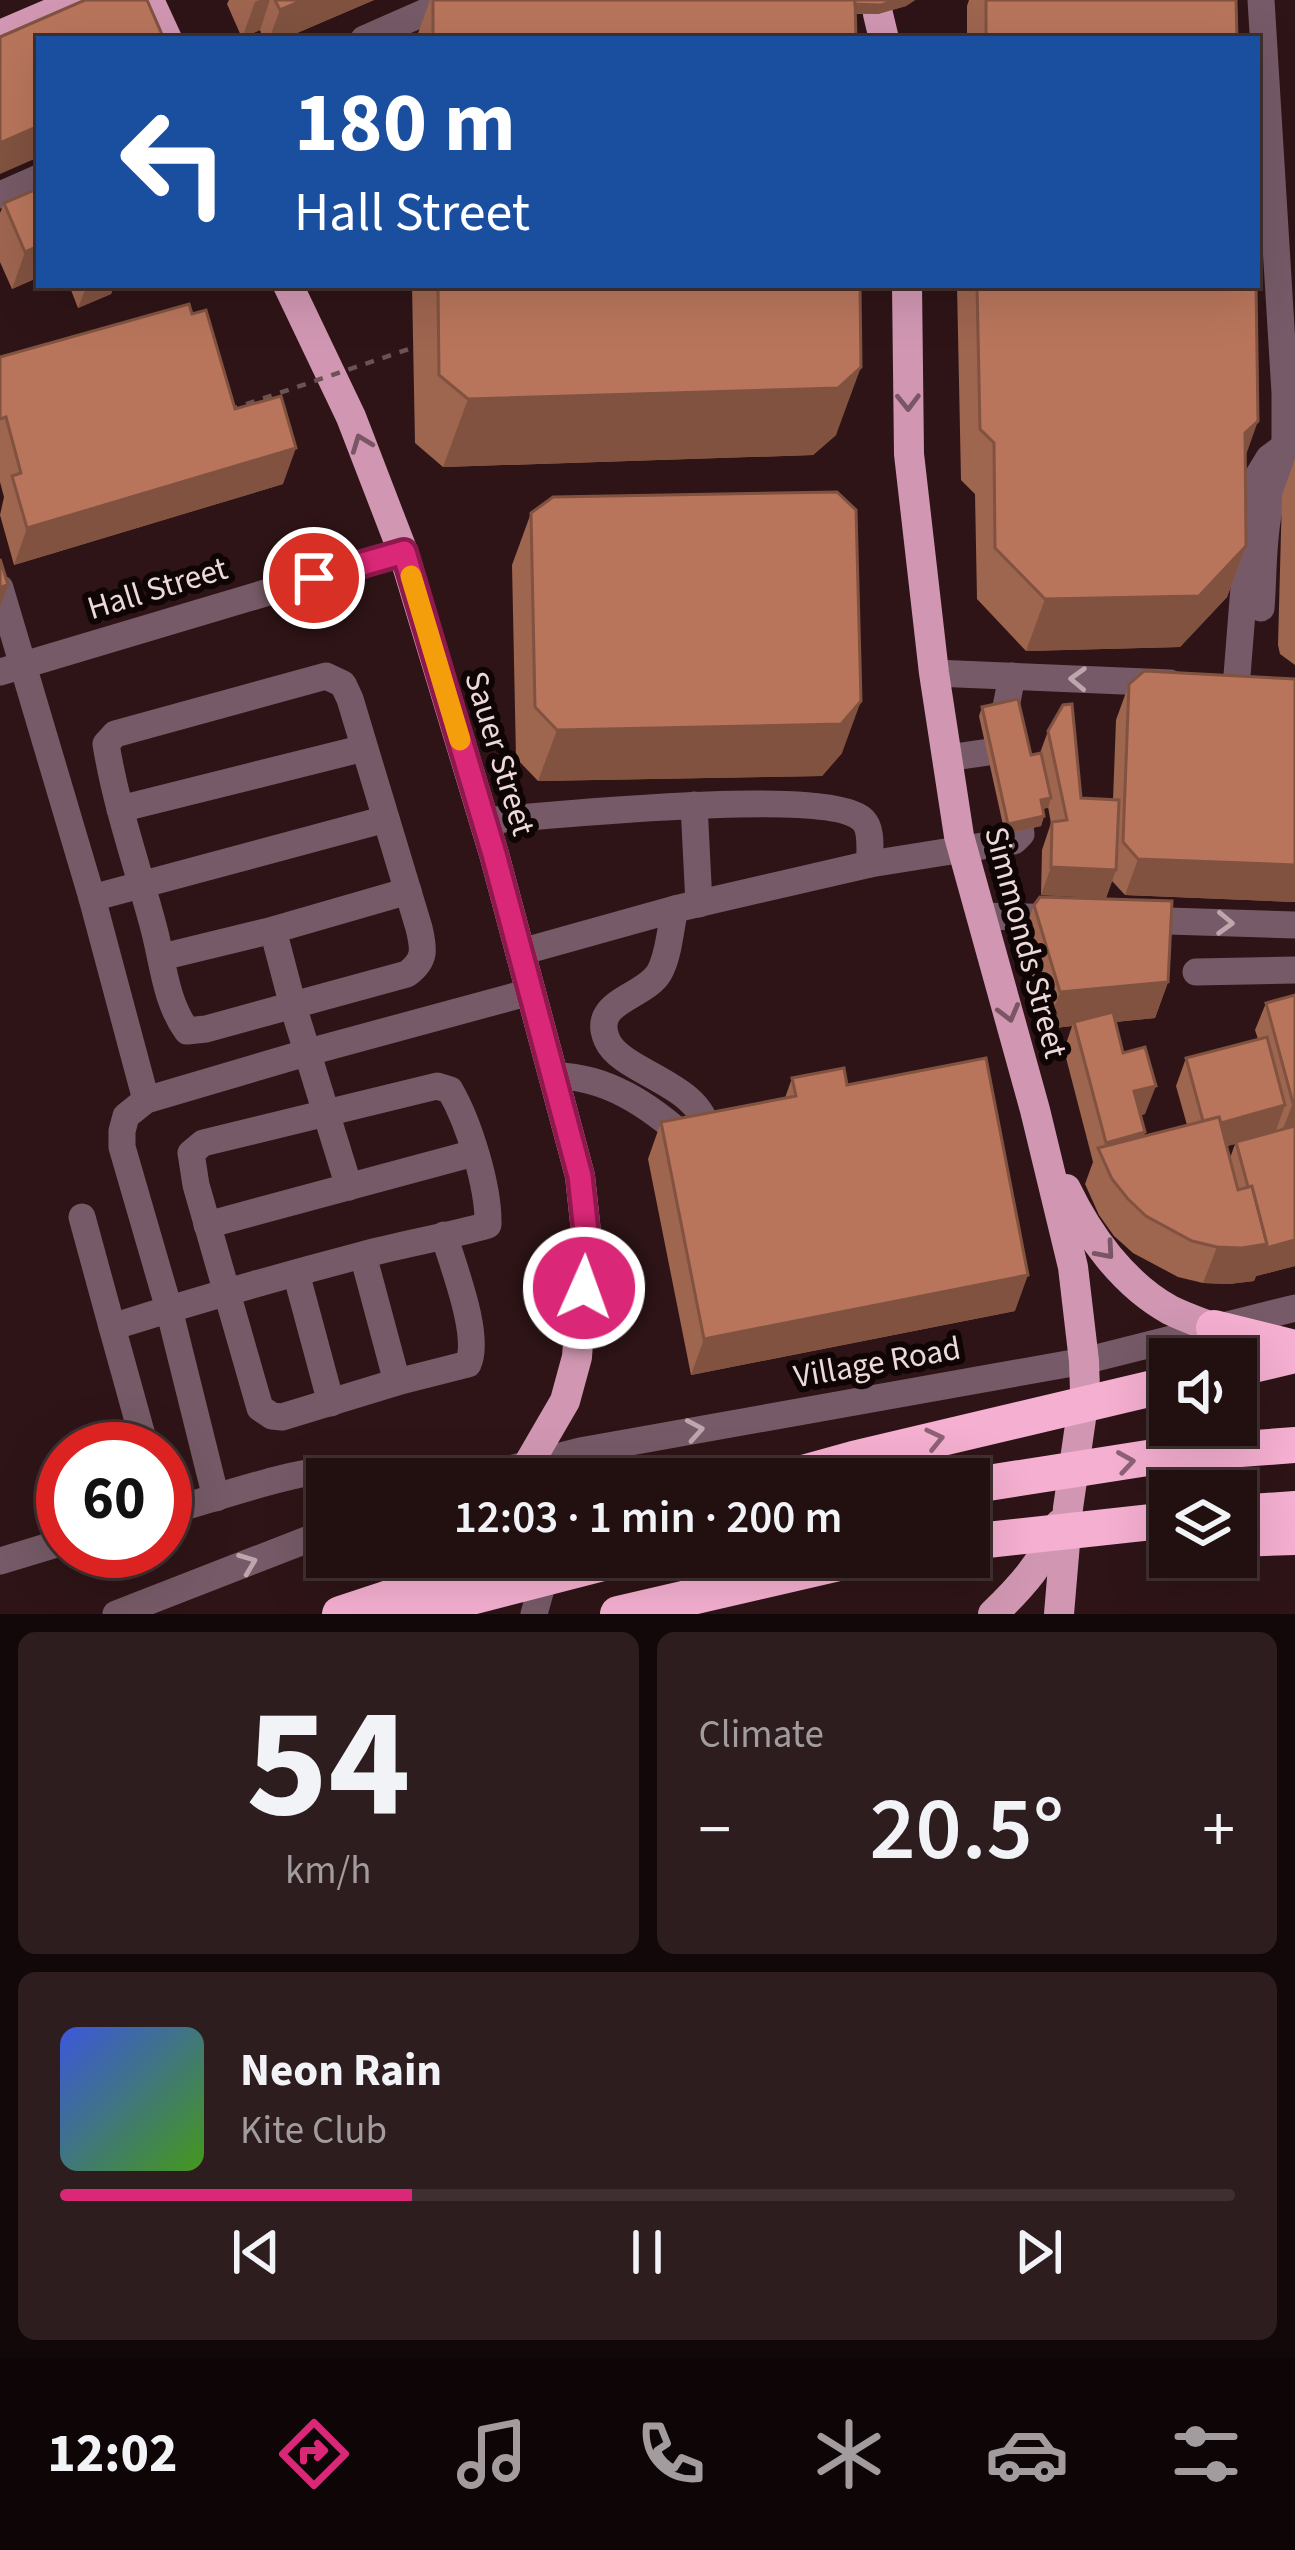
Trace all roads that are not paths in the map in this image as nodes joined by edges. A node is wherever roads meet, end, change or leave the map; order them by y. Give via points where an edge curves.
1 (82, 0) edge
2 (149, 0) edge
3 (453, 0) edge
4 (1261, 0) edge
5 (0, 35) edge
6 (166, 36) edge
7 (371, 36) edge
8 (36, 179) edge
9 (0, 195) edge
10 (289, 288) edge
11 (907, 288) edge
12 (1291, 454) edge
13 (404, 552) junction
14 (0, 588) edge
15 (12, 668) edge
16 (934, 673) junction
17 (1012, 676) junction
18 (364, 748) junction
19 (1010, 748) junction
20 (947, 758) junction
21 (694, 805) junction
22 (119, 809) junction
23 (386, 819) junction
24 (484, 821) junction
25 (963, 850) junction
26 (870, 864) junction
27 (142, 884) junction
28 (408, 891) junction
29 (92, 898) junction
30 (687, 907) junction
31 (982, 916) junction
32 (638, 920) junction
33 (1295, 925) edge
34 (274, 930) junction
35 (521, 952) junction
36 (664, 956) junction
37 (162, 957) junction
38 (1295, 970) edge
39 (1196, 972) dead end
40 (530, 992) junction
41 (293, 1006) junction
42 (309, 1052) junction
43 (555, 1076) junction
44 (146, 1100) junction
45 (1035, 1110) junction
46 (325, 1112) junction
47 (474, 1153) junction
48 (349, 1187) junction
49 (82, 1217) dead end
50 (207, 1225) junction
51 (444, 1235) junction
52 (363, 1255) junction
53 (296, 1273) junction
54 (228, 1292) junction
55 (1295, 1308) edge
56 (170, 1309) junction
57 (112, 1327) junction
58 (1214, 1328) junction
59 (1295, 1352) edge
60 (1084, 1360) junction
61 (1257, 1363) edge
62 (397, 1382) junction
63 (1149, 1389) edge
64 (331, 1402) junction
65 (138, 1422) edge
66 (1295, 1445) edge
67 (580, 1450) junction
68 (533, 1458) edge
69 (559, 1458) edge
70 (578, 1458) edge
71 (858, 1458) edge
72 (306, 1473) edge
73 (990, 1483) edge
74 (217, 1498) junction
75 (192, 1505) edge
76 (1068, 1508) junction
77 (1295, 1509) edge
78 (1257, 1512) edge
79 (1149, 1522) edge
80 (1032, 1534) junction
81 (1295, 1537) edge
82 (1257, 1538) edge
83 (990, 1539) edge
84 (1149, 1539) edge
85 (306, 1540) edge
86 (36, 1550) edge
87 (0, 1561) edge
88 (449, 1578) edge
89 (487, 1578) edge
90 (544, 1578) edge
91 (545, 1578) edge
92 (775, 1578) edge
93 (116, 1614) edge
94 (340, 1614) edge
95 (405, 1614) edge
96 (473, 1614) edge
97 (534, 1614) edge
98 (619, 1614) edge
99 (993, 1614) edge
100 (1059, 1614) edge

1 - 5 main road
2 - 6 main road
3 - 7 street
4 - 12 street
8 - 9 street
13 -> 10 main road, Sauer Street
11 -> 16 main road, Simmonds Street via 909,454
12 -> 17 street via 1269,458 1252,485 1224,687
13 - 15 street, Hall Street
13 - 24 main road, Sauer Street
14 - 15 street
15 - 29 street
16 - 17 street
16 - 20 main road, Simmonds Street
17 - 19 street
18 - 22 street
18 - 22 street via 344,684 326,676 115,734 106,744
18 - 23 street
19 - 20 street
19 - 25 street via 1020,837
20 - 25 main road, Simmonds Street
21 - 24 street
21 - 26 street via 847,810 868,827
21 - 30 street
22 - 27 street
23 - 27 street
23 - 28 street
24 - 35 main road, Sauer Street
25 - 26 street
25 - 31 main road, Simmonds Street
26 - 30 street
27 - 29 street
27 - 37 street
28 - 34 street
28 - 41 street via 423,943 419,966
29 - 44 street
30 - 32 street
30 - 36 street
31 -> 33 street
31 -> 45 main road, Simmonds Street
32 - 35 street
32 - 36 street
34 - 37 street
34 - 41 street
35 - 40 main road, Sauer Street
36 - 43 street via 652,982 614,1005 605,1038 705,1116 704,1136 688,1140 610,1087
37 - 41 street via 172,1008 187,1031
38 - 39 street
40 - 42 street
40 - 43 main road, Sauer Street
41 - 42 street
42 - 44 street
42 - 46 street
43 - 68 main road, Sauer Street via 580,1176 584,1288 566,1401
44 - 56 street via 126,1116 122,1147
45 -> 58 main road via 1067,1193 1099,1247 1168,1309
45 - 60 main road, Simmonds Street via 1073,1267
46 - 47 street via 437,1086 457,1102
46 - 48 street
46 - 50 street via 203,1143 191,1153
47 - 48 street
47 - 51 street via 488,1225
48 - 50 street
49 - 57 street
50 - 54 street
51 - 52 street
51 - 62 street via 472,1360
52 - 53 street
52 - 62 street
53 - 54 street
53 - 64 street
54 - 56 street
54 - 64 street via 262,1412 282,1417
55 - 58 street, Village Road
56 - 57 street
56 - 74 street
57 - 65 street
58 - 59 highway
58 - 60 street, Village Road
59 - 61 highway
67 -> 60 street, Village Road
60 - 76 main road, Simmonds Street
62 - 64 street
71 -> 63 highway, bridge
73 -> 66 highway, bridge via 1173,1454
67 - 69 street, Village Road
67 - 70 street
72 - 74 street
74 - 75 street
76 - 99 main road via 1042,1561
76 - 100 main road, Simmonds Street
77 - 78 highway
79 - 80 highway, bridge
80 - 83 highway, bridge
80 - 84 highway, bridge
81 - 82 highway
93 -> 85 street
86 - 87 street
88 - 94 highway, bridge
89 - 96 main road
90 - 97 street
91 - 95 highway, bridge
92 - 98 highway

